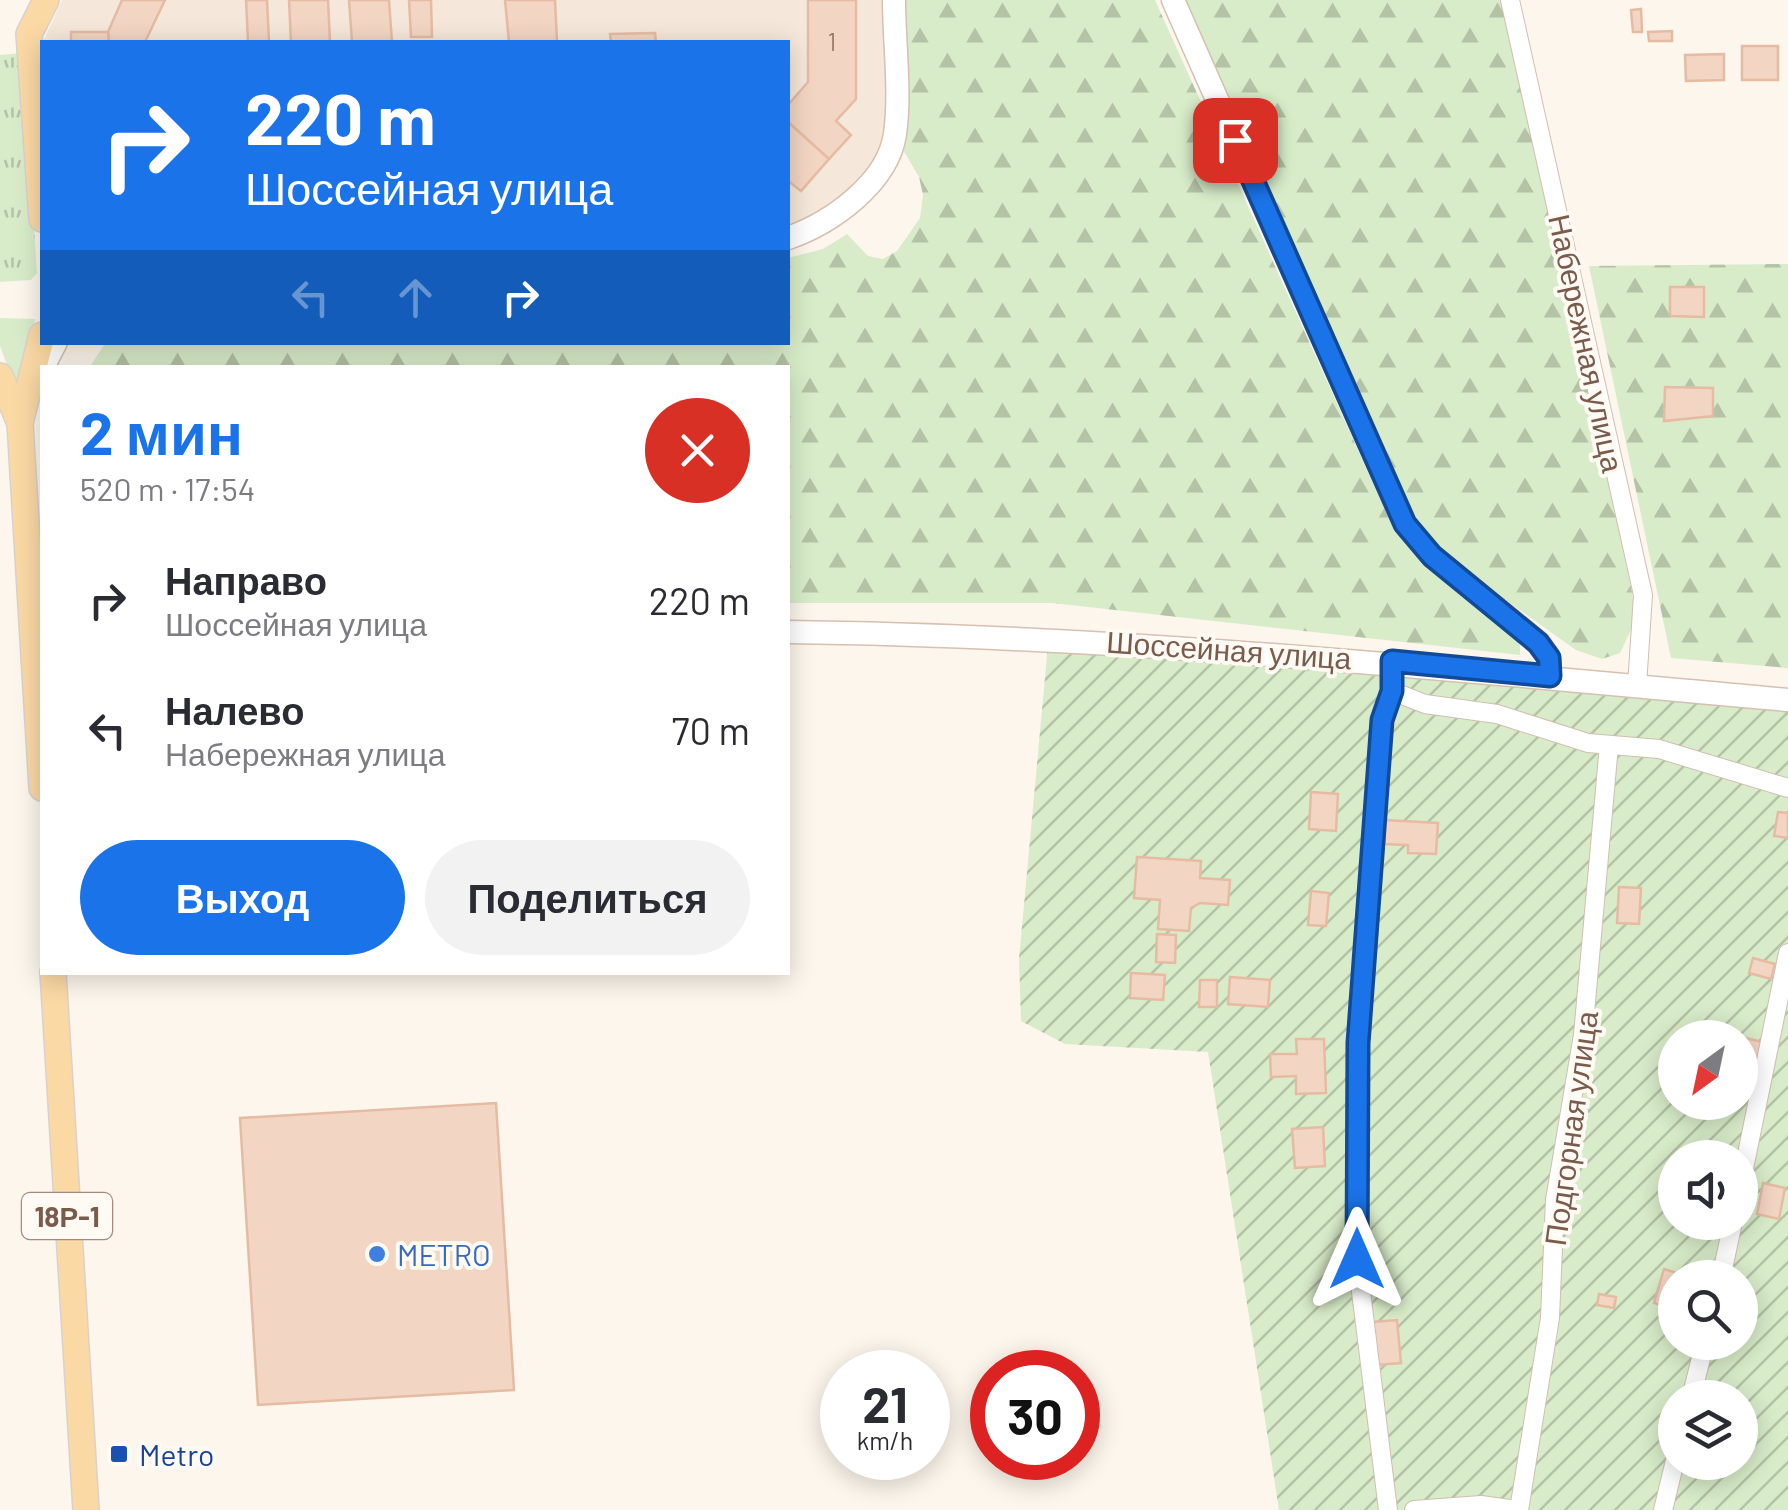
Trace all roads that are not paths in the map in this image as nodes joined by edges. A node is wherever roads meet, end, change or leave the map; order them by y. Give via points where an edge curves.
1 (46, 0) edge
2 (894, 0) edge
3 (1173, 0) edge
4 (1510, 0) edge
5 (40, 191) edge
6 (790, 237) edge
7 (40, 343) edge
8 (0, 376) edge
9 (40, 378) edge
10 (0, 393) edge
11 (20, 422) junction
12 (790, 632) edge
13 (39, 647) edge
14 (1392, 661) junction
15 (1550, 676) junction
16 (1637, 686) junction
17 (1392, 691) junction
18 (40, 694) edge
19 (1788, 700) edge
20 (1609, 745) junction
21 (1788, 788) edge
22 (1788, 954) edge
23 (53, 975) edge
24 (1750, 1140) edge
25 (1670, 1480) edge
26 (86, 1510) edge
27 (1388, 1510) edge
28 (1414, 1510) edge
29 (1517, 1510) edge
30 (1662, 1510) edge

1 - 5 main road via 29,34
2 - 6 street via 896,132 889,158 819,227
3 - 15 street via 1405,524 1432,556 1538,643 1549,658
4 - 16 street, Набережная улица via 1643,595
7 - 11 main road
8 - 11 main road
9 - 11 street
10 - 11 street
11 - 13 main road
12 - 14 street, Шоссейная улица via 1084,639
13 - 18 main road
14 - 15 street, Шоссейная улица
14 - 17 street
15 - 16 street, Шоссейная улица
16 - 19 street, Шоссейная улица
17 - 20 street
17 - 27 street via 1382,720 1356,1074 1357,1259
20 - 21 street via 1658,749
20 - 29 street, Подгорная улица via 1583,1035 1555,1200 1550,1318
22 - 24 street
23 - 26 main road, 18Р-1
25 - 30 street
28 - 29 street

